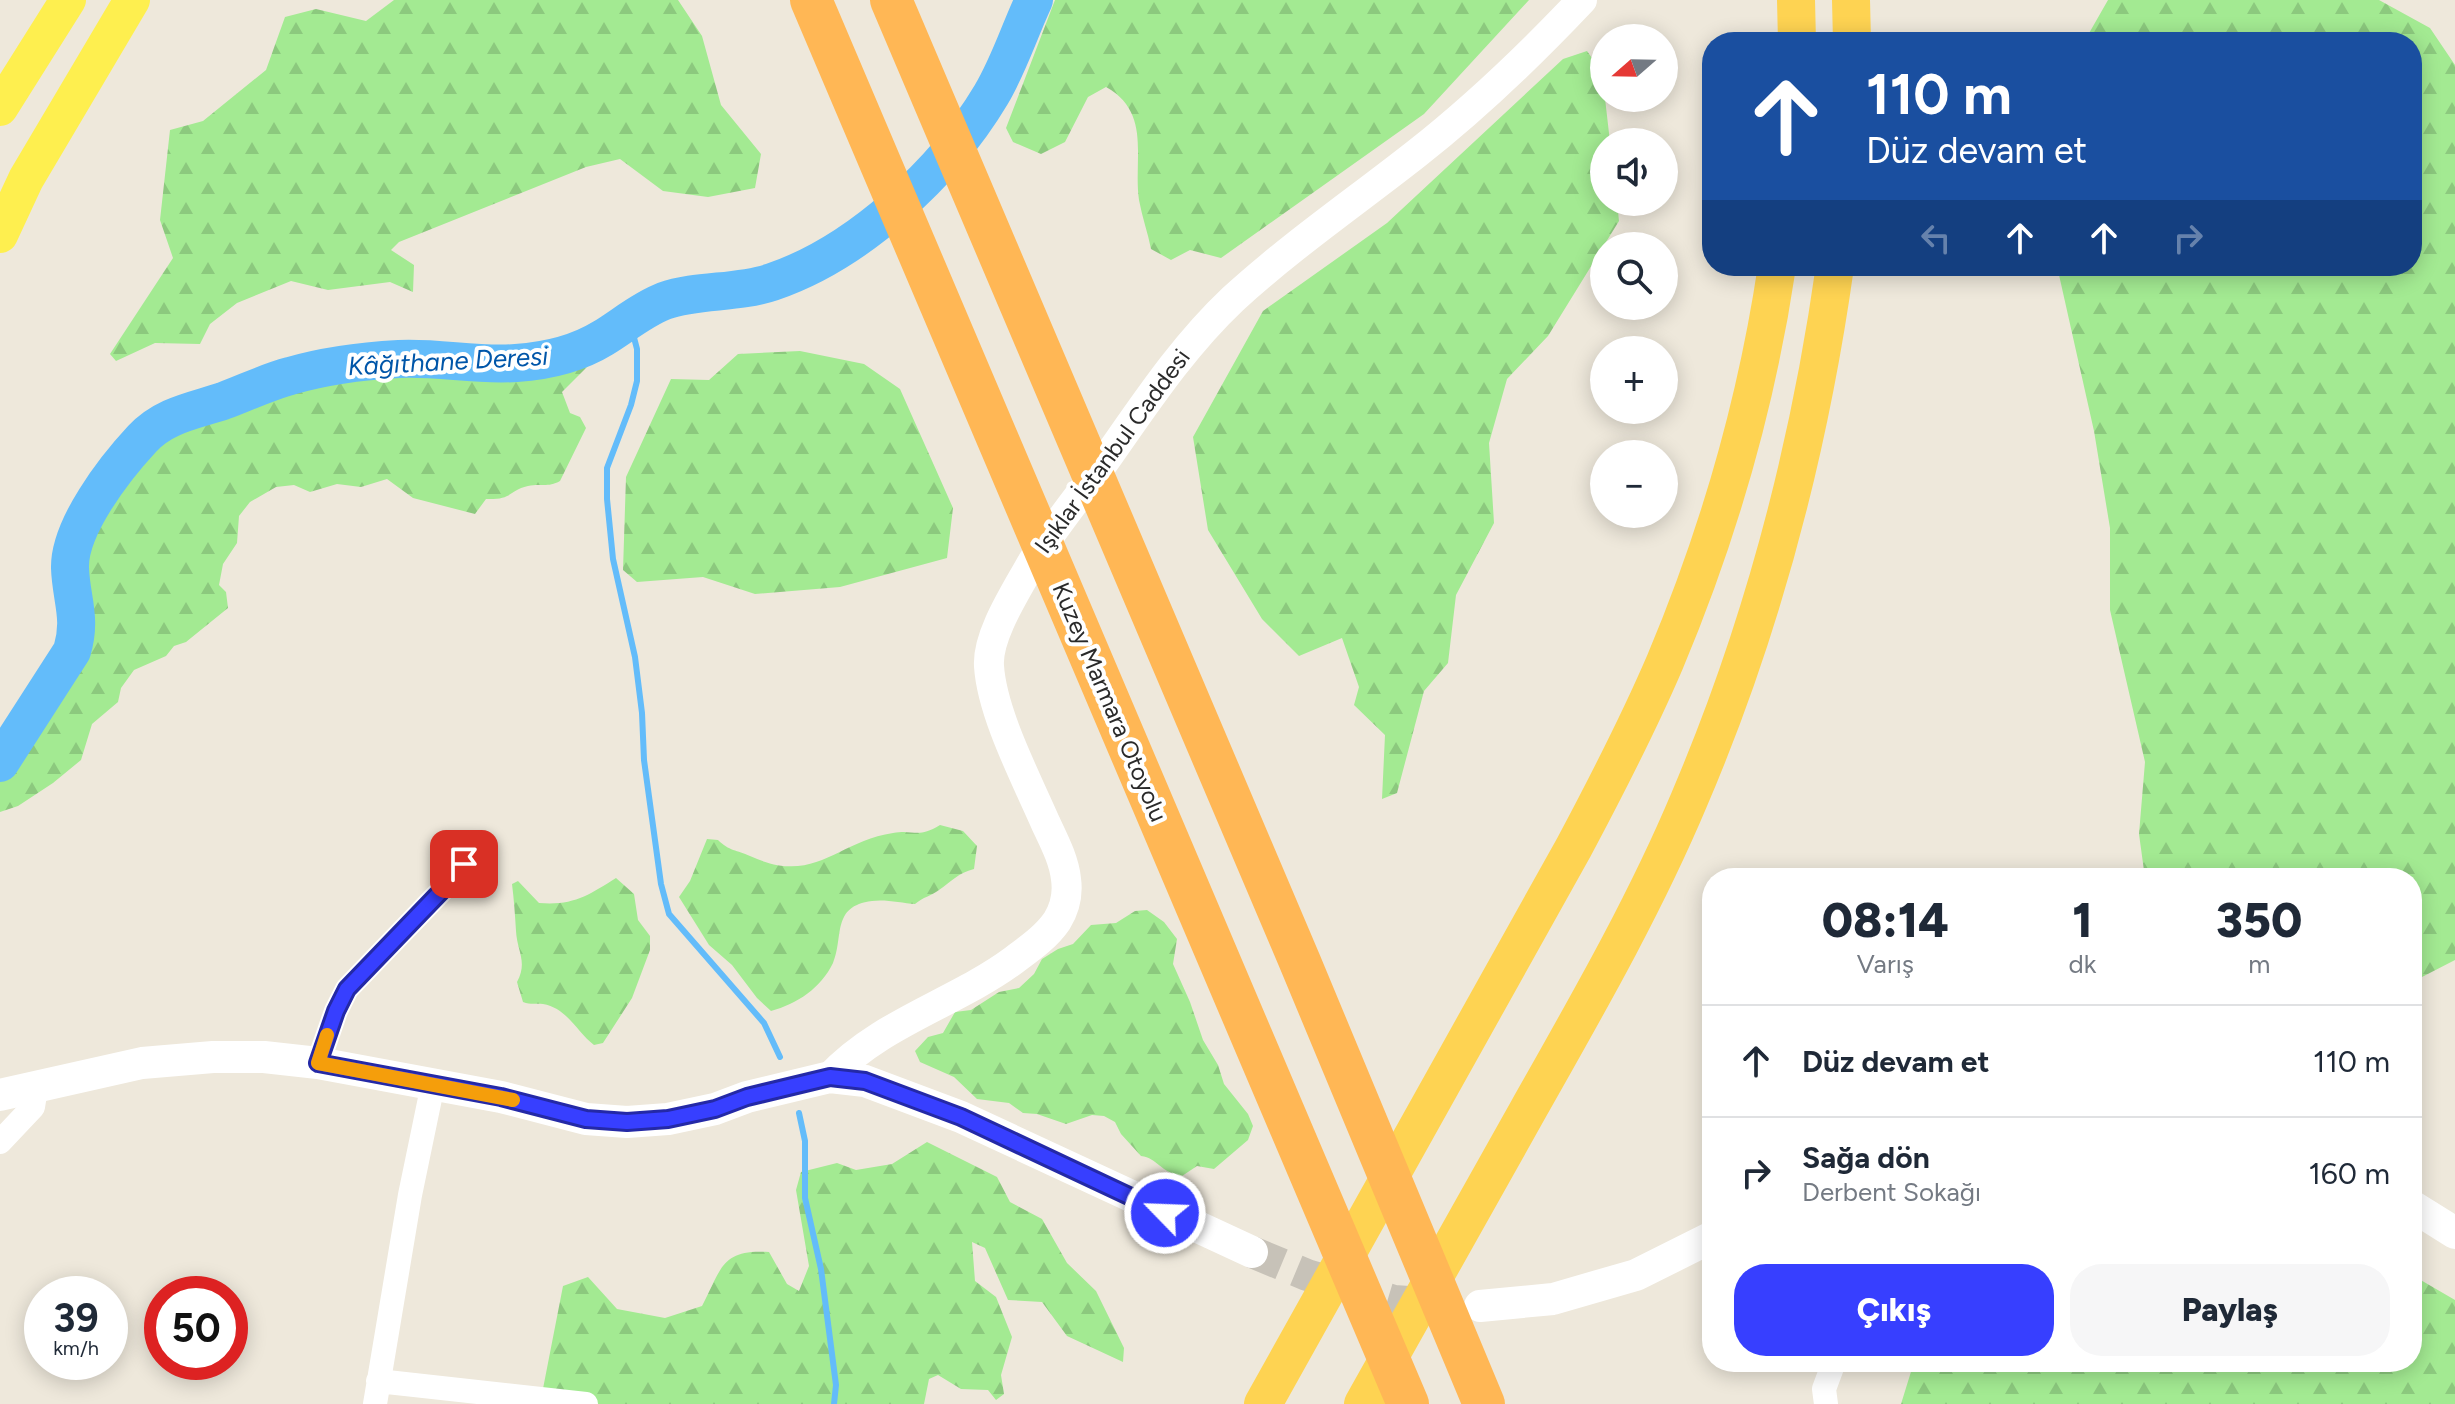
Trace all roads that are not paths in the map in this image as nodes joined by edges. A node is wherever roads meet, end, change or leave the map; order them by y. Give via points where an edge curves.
1 (68, 0) edge
2 (132, 0) edge
3 (811, 0) edge
4 (891, 0) edge
5 (1582, 0) edge
6 (1796, 0) edge
7 (1851, 0) edge
8 (1797, 32) edge
9 (1852, 32) edge
10 (0, 108) edge
11 (0, 235) edge
12 (1776, 276) edge
13 (1834, 276) edge
14 (473, 846) dead end
15 (318, 1063) junction
16 (830, 1077) junction
17 (433, 1084) junction
18 (36, 1088) junction
19 (0, 1095) edge
20 (0, 1142) edge
21 (2422, 1212) edge
22 (2455, 1233) edge
23 (1702, 1242) edge
24 (1252, 1252) tunnel mouth
25 (1480, 1306) dead end
26 (1830, 1372) edge
27 (377, 1392) edge
28 (586, 1404) edge
29 (1263, 1404) edge
30 (1363, 1404) edge
31 (1408, 1404) edge
32 (1484, 1404) edge
33 (1826, 1404) edge

1 - 10 main road
2 - 11 main road via 26,179
3 - 31 highway, Kuzey Marmara Otoyolu
4 - 32 highway
5 - 16 street, Işıklar İstanbul Caddesi via 1493,90 1225,308 1168,371 1032,561 992,641 989,665 1009,737 1063,863 1064,908 1037,943 1005,967 883,1034
6 - 8 highway
7 - 9 highway
12 - 29 highway via 1736,457 1664,664 1574,847
13 - 30 highway via 1808,429 1771,577 1689,800 1579,1020
14 - 15 street via 449,883 347,989
15 - 17 main road
15 - 18 main road via 264,1057 178,1059
16 - 17 main road via 715,1109 627,1122 586,1119
16 - 24 main road via 865,1081 961,1117
17 - 27 street
18 - 19 main road
18 - 20 street via 33,1107
21 - 22 main road
23 - 25 main road via 1636,1275 1553,1299
26 - 33 street
27 - 28 street

